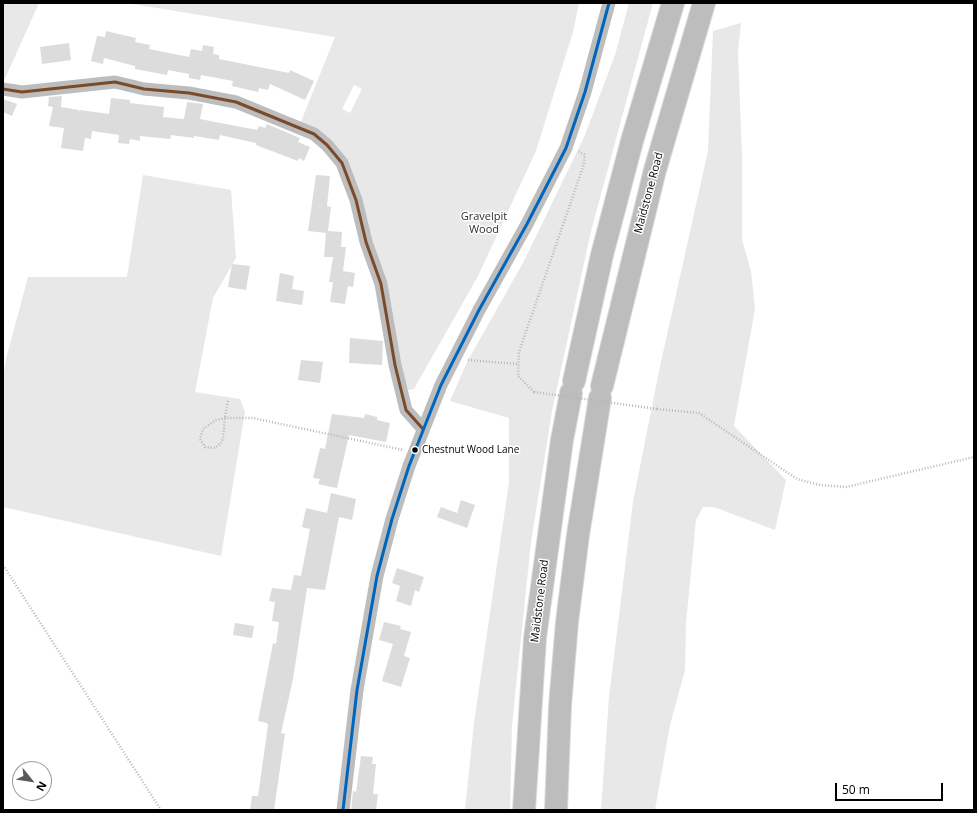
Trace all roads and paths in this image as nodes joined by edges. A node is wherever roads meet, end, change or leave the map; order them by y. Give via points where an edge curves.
1 (609, 3) edge
2 (673, 3) edge
3 (704, 3) edge
4 (3, 89) edge
5 (566, 148) junction
6 (468, 360) dead end
7 (518, 364) junction
8 (228, 401) dead end
9 (225, 418) junction
10 (423, 429) junction
11 (415, 452) junction
12 (974, 457) edge
13 (3, 565) edge
14 (161, 810) edge
15 (343, 810) edge
16 (524, 810) edge
17 (556, 810) edge

1 - 5 street via 585,92
2 - 16 highway, Maidstone Road via 632,141 602,255 562,440 535,638
3 - 17 highway, Maidstone Road via 655,170 601,392 578,535 568,622 560,706
4 - 10 street via 22,92 114,82 144,89 189,93 236,102 314,134 323,141 342,163 356,200 366,242 381,284 395,365 406,410
5 - 7 path via 586,155 519,352
5 - 10 street via 527,224 478,310 441,385
6 - 7 path
7 - 12 path, bridge via 518,376 534,392 657,409 699,412 797,479 820,486 846,487
8 - 9 path
9 - 9 path via 216,420 203,429 200,438 205,447 215,448 222,442
9 - 11 path via 253,418
10 - 11 street
11 - 15 street via 392,519 377,576 357,690
13 - 14 path

